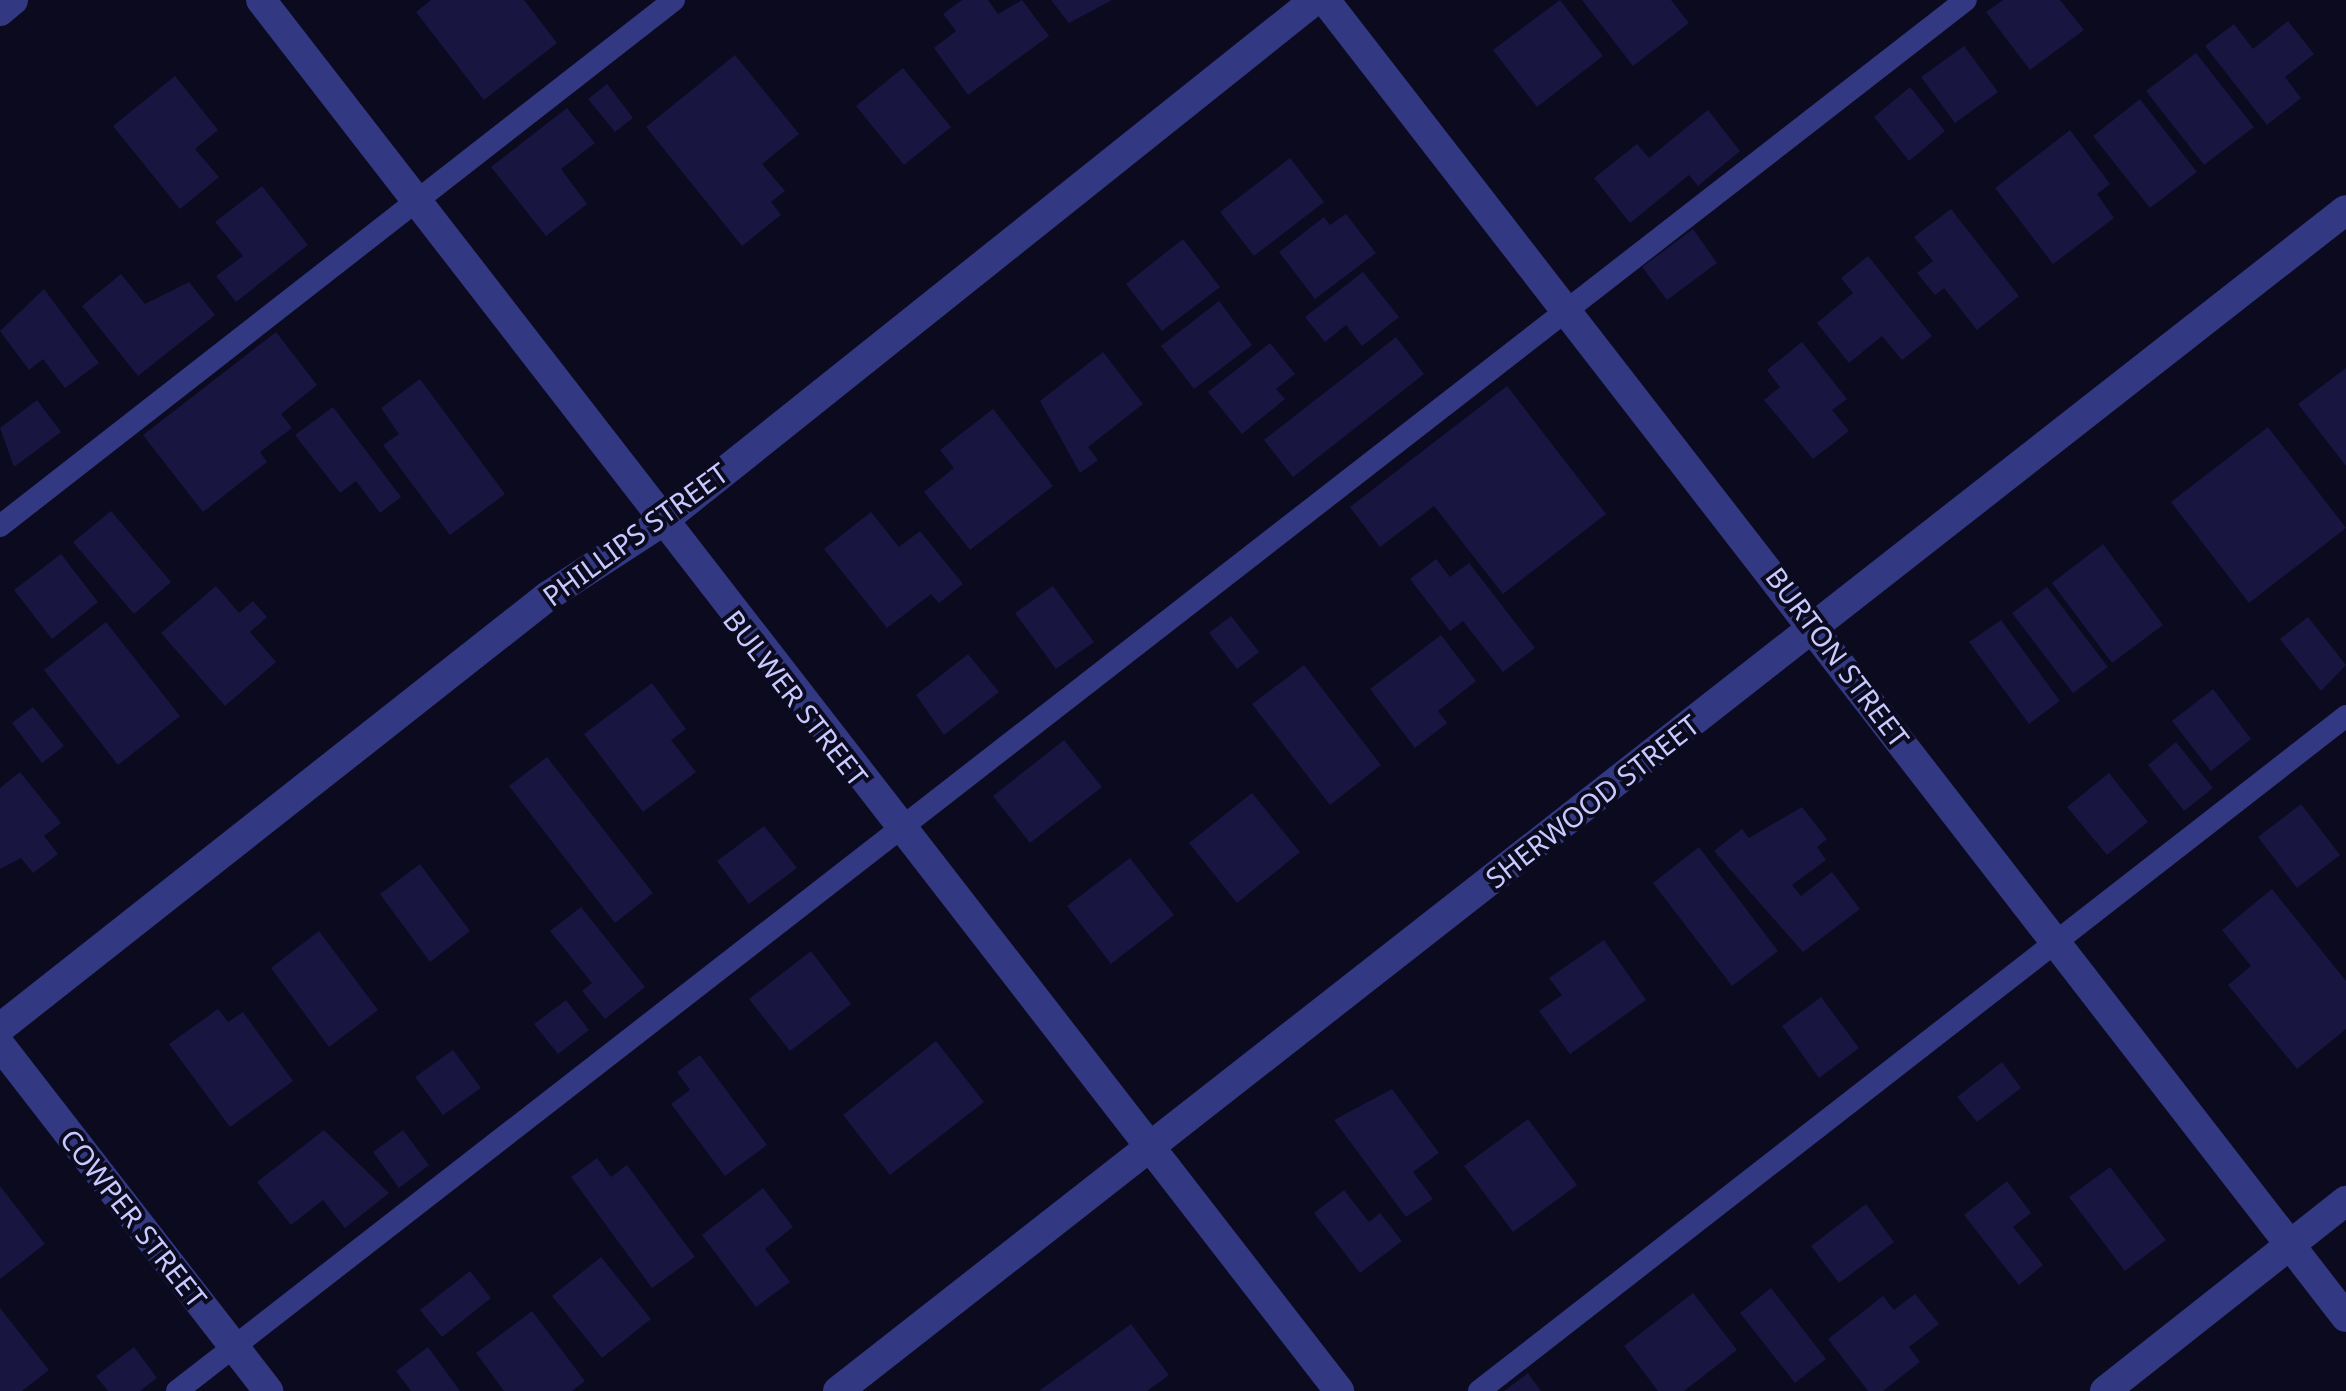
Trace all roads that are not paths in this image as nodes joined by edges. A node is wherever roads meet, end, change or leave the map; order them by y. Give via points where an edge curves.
1 (14, 0) edge
2 (261, 0) edge
3 (674, 0) edge
4 (1315, 0) edge
5 (1325, 0) edge
6 (1966, 0) edge
7 (0, 10) edge
8 (418, 200) junction
9 (2346, 210) edge
10 (1564, 306) junction
11 (660, 523) junction
12 (0, 526) edge
13 (1814, 628) junction
14 (2346, 716) edge
15 (898, 829) junction
16 (2056, 941) junction
17 (0, 1028) edge
18 (0, 1045) edge
19 (1152, 1144) junction
20 (2346, 1201) edge
21 (2289, 1246) junction
22 (2346, 1318) edge
23 (234, 1348) junction
24 (177, 1391) edge
25 (268, 1391) edge
26 (838, 1391) edge
27 (1339, 1391) edge
28 (1479, 1391) edge
29 (2105, 1391) edge

1 - 7 street
2 - 8 street, BULWER STREET
3 - 8 lane
4 - 11 street, PHILLIPS STREET
5 - 10 street, BURTON STREET
6 - 10 lane
8 - 11 street, BULWER STREET
8 - 12 lane
9 - 13 street, SHERWOOD STREET
10 - 13 street, BURTON STREET
10 - 15 lane
11 - 15 street, BULWER STREET
11 - 17 street, PHILLIPS STREET via 548,596
13 - 16 street, BURTON STREET
13 - 19 street, SHERWOOD STREET
14 - 16 lane
15 - 19 street, BULWER STREET
15 - 23 lane
16 - 21 street, BURTON STREET
16 - 28 lane
18 - 23 street, COWPER STREET
19 - 26 street, SHERWOOD STREET
19 - 27 street, BULWER STREET
20 - 21 street
21 - 22 street, BURTON STREET
21 - 29 street
23 - 24 lane
23 - 25 street, COWPER STREET

